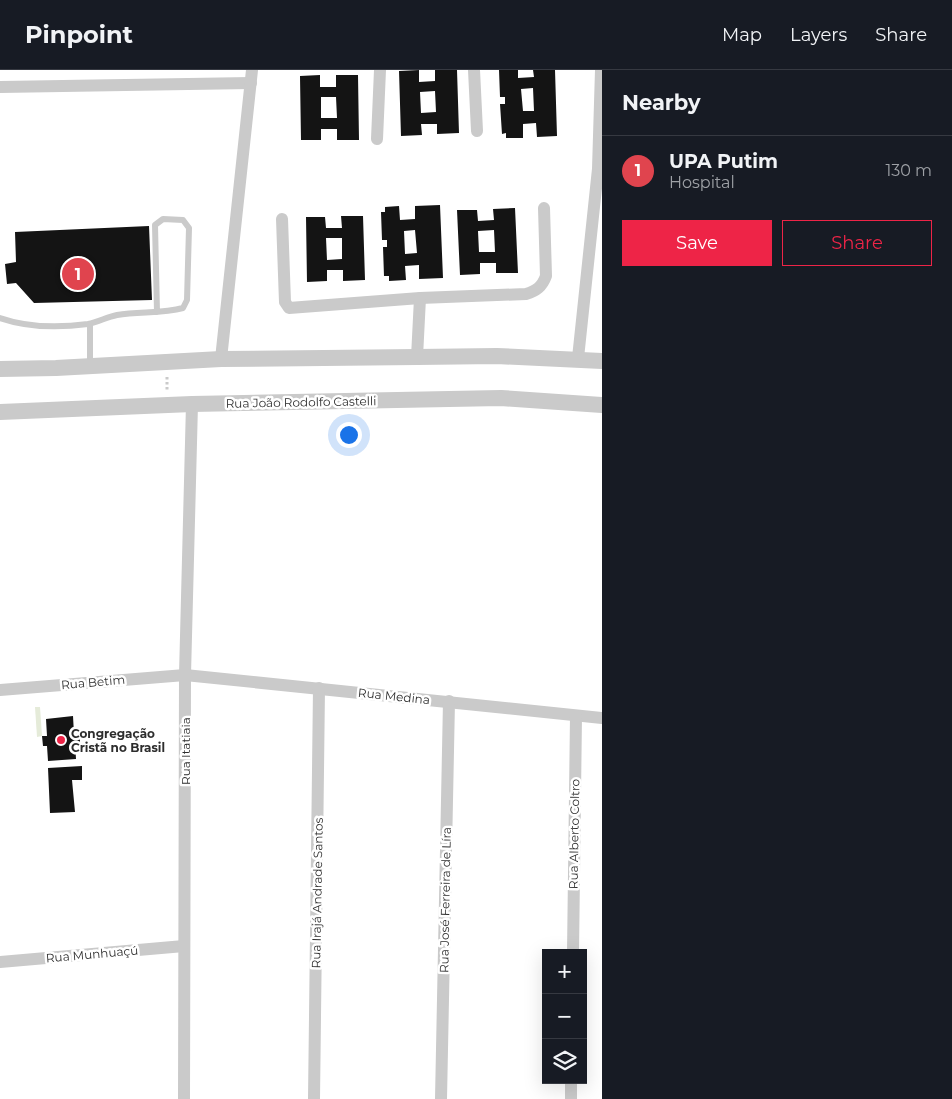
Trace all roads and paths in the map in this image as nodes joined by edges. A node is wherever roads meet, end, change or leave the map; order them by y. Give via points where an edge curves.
1 (252, 70) edge
2 (380, 70) edge
3 (474, 70) edge
4 (601, 70) edge
5 (250, 83) junction
6 (0, 87) edge
7 (477, 131) dead end
8 (376, 139) dead end
9 (600, 164) edge
10 (544, 208) dead end
11 (282, 219) dead end
12 (420, 298) junction
13 (157, 312) junction
14 (0, 318) edge
15 (90, 324) junction
16 (417, 357) junction
17 (578, 358) junction
18 (221, 359) junction
19 (602, 361) edge
20 (167, 363) junction
21 (90, 366) junction
22 (0, 369) edge
23 (192, 404) junction
24 (602, 405) edge
25 (168, 406) junction
26 (0, 412) edge
27 (185, 675) junction
28 (319, 688) junction
29 (0, 690) edge
30 (448, 702) junction
31 (576, 716) junction
32 (602, 718) edge
33 (184, 946) junction
34 (572, 949) edge
35 (0, 962) edge
36 (571, 1084) edge
37 (184, 1099) edge
38 (314, 1099) edge
39 (441, 1099) edge
40 (571, 1099) edge

1 - 5 street
2 - 8 street
3 - 7 street
4 - 9 street
5 - 6 street
5 - 18 street
9 - 17 street
10 - 12 street via 546,276 539,288 526,294
11 - 12 street via 285,302 289,308
12 - 16 street
13 - 13 lane via 183,308 187,300 188,228 183,220 163,219 155,225
13 - 15 lane via 118,315
14 - 15 lane via 24,326
15 - 21 lane
16 - 17 street
16 - 18 street
17 - 19 street
18 - 20 street
20 - 21 street
20 - 25 path
21 - 22 street
23 - 24 street, Rua João Rodolfo Castelli via 501,398
23 - 25 street, Rua João Rodolfo Castelli
23 - 27 street, Rua Itatiaia
25 - 26 street, Rua João Rodolfo Castelli
27 - 28 street, Rua Medina
27 - 29 street, Rua Betim
27 - 33 street, Rua Itatiaia
28 - 30 street, Rua Medina
28 - 38 street, Rua Irajá Andrade Santos
30 - 31 street, Rua Medina
30 - 39 street, Rua José Ferreira de Líra
31 - 32 street, Rua Medina
31 - 34 street, Rua Alberto Coltro
33 - 35 street, Rua Munhuaçú
33 - 37 street, Rua Itatiaia
36 - 40 street

